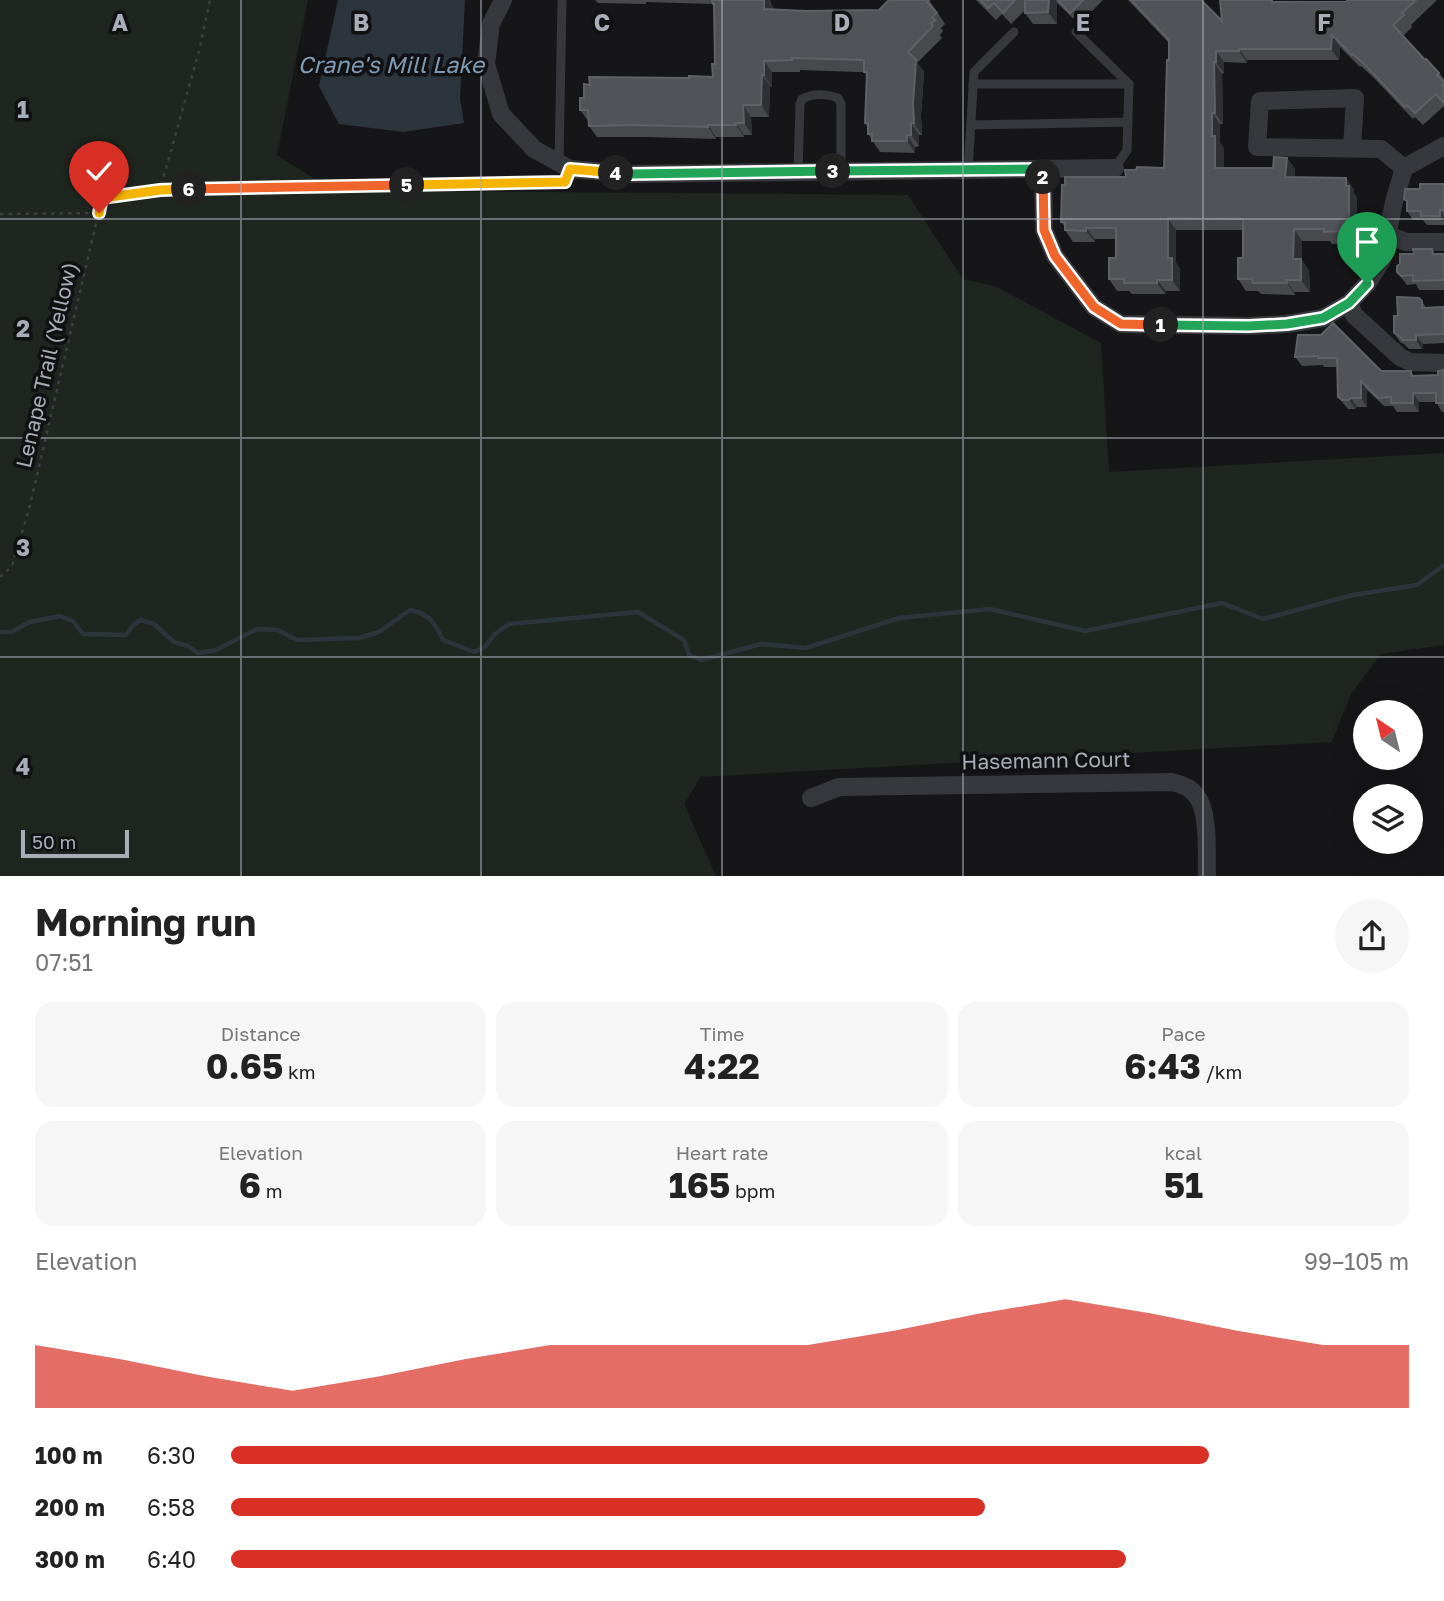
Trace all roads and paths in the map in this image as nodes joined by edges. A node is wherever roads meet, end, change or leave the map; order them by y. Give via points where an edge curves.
1 (210, 0) edge
2 (503, 0) edge
3 (562, 0) edge
4 (1014, 32) dead end
5 (1076, 32) dead end
6 (973, 84) junction
7 (1129, 84) junction
8 (1128, 122) junction
9 (971, 125) junction
10 (1444, 146) edge
11 (1352, 149) junction
12 (565, 165) junction
13 (1115, 168) joint
14 (1043, 169) junction
15 (1404, 169) junction
16 (968, 170) junction
17 (841, 171) junction
18 (797, 172) junction
19 (160, 190) junction
20 (99, 213) junction
21 (0, 214) edge
22 (1388, 235) junction
23 (1444, 242) edge
24 (1349, 303) junction
25 (1444, 363) edge
26 (0, 577) edge
27 (811, 798) dead end
28 (1207, 876) edge

1 - 19 path
2 - 12 street via 491,24 486,64 501,114 534,149
3 - 12 lane
4 - 6 lane via 974,72
5 - 7 lane
6 - 7 lane
6 - 9 lane
7 - 8 lane
8 - 9 lane
8 - 13 lane via 1127,150
9 - 16 lane
10 - 15 street
11 - 11 street via 1257,148 1260,101 1355,98
11 - 15 street via 1381,149
12 - 18 street via 631,174
12 - 19 path via 565,182
13 - 14 street
14 - 16 street
14 - 24 street via 1044,230 1055,256 1094,307 1121,324 1287,324 1323,318
15 - 22 street
16 - 17 street
17 - 18 street
17 - 18 lane via 841,104 831,95 809,95 800,104
19 - 20 path via 102,198
20 - 21 path
20 - 26 path, Lenape Trail (Yellow) via 29,509 12,566
22 - 23 street via 1406,242
22 - 24 street via 1382,260
24 - 25 street via 1354,315 1400,358
27 - 28 street, Hasemann Court via 839,787 1172,782 1190,789 1202,807

